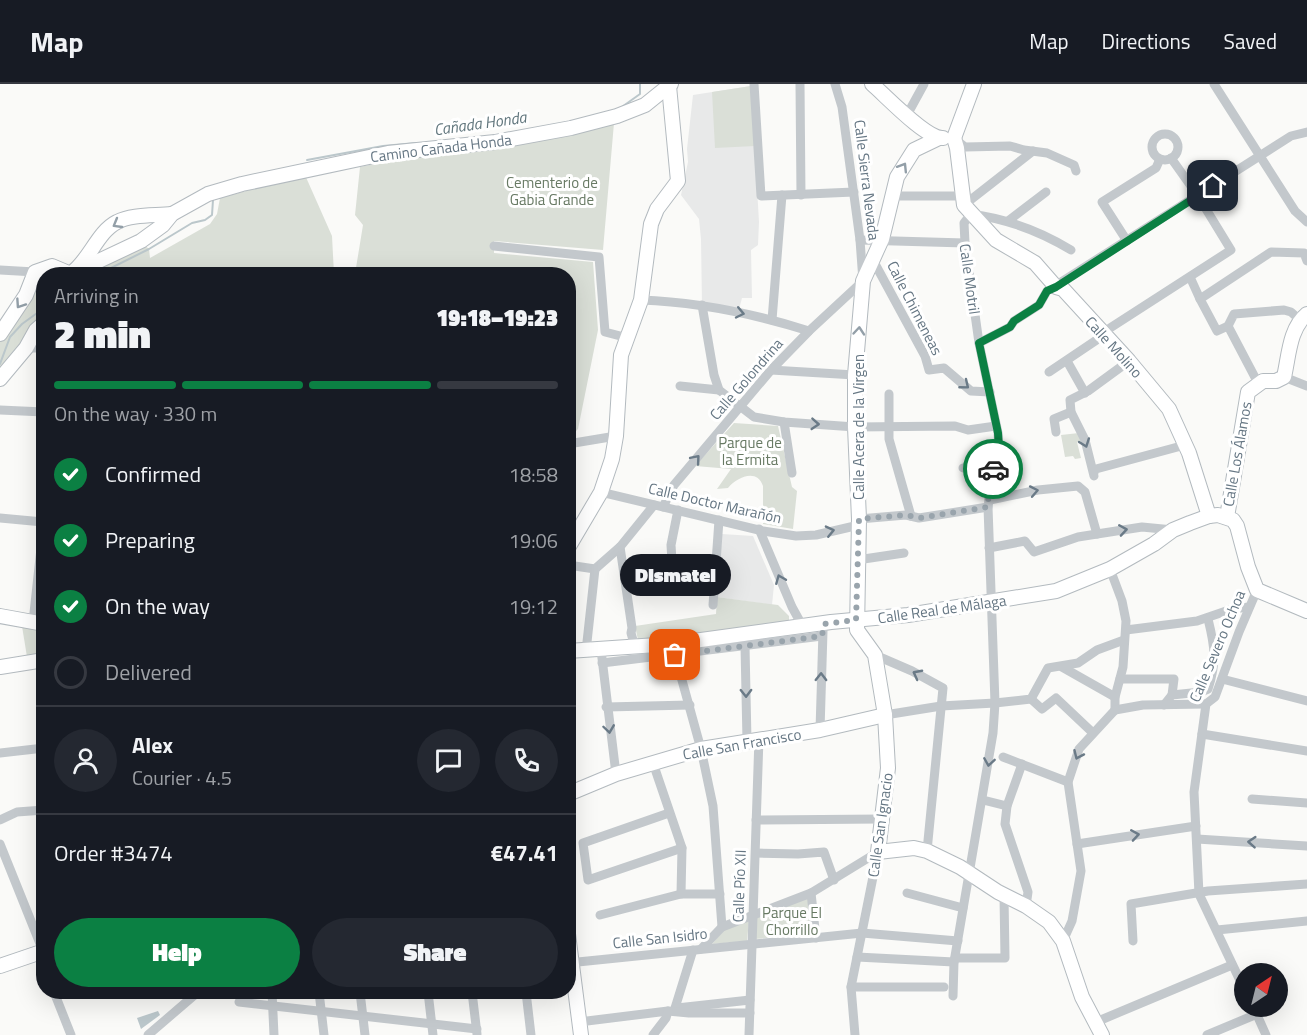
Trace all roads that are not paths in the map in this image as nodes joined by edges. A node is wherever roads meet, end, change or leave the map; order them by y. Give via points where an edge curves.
1 (754, 84) edge
2 (800, 84) edge
3 (835, 84) edge
4 (872, 84) edge
5 (924, 84) edge
6 (974, 84) edge
7 (1215, 84) edge
8 (670, 85) edge
9 (907, 115) junction
10 (1307, 132) edge
11 (939, 138) junction
12 (954, 138) junction
13 (1033, 151) junction
14 (1259, 155) junction
15 (1171, 158) junction
16 (1160, 159) junction
17 (1076, 171) dead end
18 (854, 192) junction
19 (1046, 192) dead end
20 (782, 195) junction
21 (801, 195) junction
22 (894, 196) junction
23 (1198, 196) junction
24 (966, 205) junction
25 (172, 214) junction
26 (1008, 221) junction
27 (1307, 222) edge
28 (882, 239) junction
29 (860, 240) junction
30 (1127, 241) junction
31 (965, 243) junction
32 (494, 246) dead end
33 (1071, 250) dead end
34 (1307, 261) edge
35 (874, 262) junction
36 (78, 267) edge
37 (85, 267) edge
38 (0, 270) edge
39 (35, 272) joint
40 (1190, 277) junction
41 (863, 281) junction
42 (1056, 287) junction
43 (1200, 299) junction
44 (641, 300) junction
45 (702, 305) junction
46 (1303, 317) edge
47 (772, 320) junction
48 (1228, 326) junction
49 (36, 330) edge
50 (809, 331) junction
51 (0, 334) edge
52 (1104, 335) junction
53 (628, 338) junction
54 (979, 343) junction
55 (26, 348) junction
56 (36, 348) edge
57 (1066, 361) junction
58 (1129, 361) junction
59 (771, 370) junction
60 (1049, 372) dead end
61 (855, 375) junction
62 (1284, 377) junction
63 (0, 379) edge
64 (1258, 385) junction
65 (680, 386) dead end
66 (1307, 386) edge
67 (719, 390) junction
68 (990, 392) junction
69 (1085, 393) junction
70 (889, 394) dead end
71 (739, 407) junction
72 (0, 410) edge
73 (36, 412) edge
74 (1071, 412) junction
75 (784, 422) junction
76 (888, 426) junction
77 (996, 426) junction
78 (855, 427) junction
79 (1056, 432) dead end
80 (616, 436) junction
81 (576, 443) edge
82 (1185, 445) junction
83 (963, 468) dead end
84 (792, 473) dead end
85 (989, 482) junction
86 (601, 492) junction
87 (989, 503) junction
88 (658, 506) junction
89 (678, 510) junction
90 (911, 516) junction
91 (1209, 516) junction
92 (1227, 517) junction
93 (0, 518) edge
94 (719, 520) junction
95 (36, 521) edge
96 (859, 522) junction
97 (759, 529) junction
98 (1173, 530) junction
99 (576, 534) edge
100 (1097, 534) junction
101 (620, 548) junction
102 (990, 548) junction
103 (904, 553) dead end
104 (857, 560) junction
105 (576, 566) edge
106 (595, 569) junction
107 (1110, 569) junction
108 (715, 576) junction
109 (673, 577) junction
110 (625, 580) junction
111 (1257, 590) junction
112 (991, 603) junction
113 (713, 605) dead end
114 (1249, 607) junction
115 (1307, 611) edge
116 (0, 616) edge
117 (1208, 619) junction
118 (856, 620) junction
119 (36, 623) edge
120 (803, 627) junction
121 (823, 630) junction
122 (1125, 630) junction
123 (1124, 640) junction
124 (745, 646) junction
125 (635, 647) junction
126 (576, 651) edge
127 (586, 651) junction
128 (675, 655) junction
129 (875, 655) junction
130 (602, 656) junction
131 (36, 661) edge
132 (0, 667) edge
133 (1062, 667) junction
134 (1120, 679) junction
135 (1222, 679) junction
136 (1172, 695) junction
137 (1115, 697) junction
138 (1031, 699) junction
139 (1307, 701) edge
140 (995, 704) junction
141 (1206, 704) junction
142 (690, 705) junction
143 (1164, 705) junction
144 (941, 706) junction
145 (606, 707) junction
146 (1115, 710) junction
147 (885, 715) junction
148 (820, 730) junction
149 (1093, 733) junction
150 (1202, 734) junction
151 (753, 740) junction
152 (36, 749) edge
153 (701, 749) junction
154 (1307, 751) edge
155 (0, 753) edge
156 (1002, 757) dead end
157 (653, 763) junction
158 (1022, 764) junction
159 (616, 774) junction
160 (1068, 782) junction
161 (576, 791) edge
162 (1252, 799) dead end
163 (983, 800) junction
164 (1307, 804) edge
165 (1007, 806) junction
166 (36, 811) edge
167 (669, 813) junction
168 (881, 819) junction
169 (0, 820) edge
170 (756, 820) junction
171 (1196, 825) junction
172 (1197, 839) junction
173 (1077, 844) junction
174 (1307, 846) edge
175 (682, 848) junction
176 (1, 850) edge
177 (927, 851) junction
178 (878, 852) junction
179 (756, 853) junction
180 (969, 873) junction
181 (834, 880) junction
182 (1307, 884) edge
183 (811, 893) junction
184 (907, 893) dead end
185 (681, 894) junction
186 (720, 894) junction
187 (1199, 894) junction
188 (1004, 896) junction
189 (1026, 906) junction
190 (963, 908) junction
191 (600, 915) dead end
192 (753, 915) junction
193 (1307, 921) edge
194 (722, 927) junction
195 (1217, 930) junction
196 (862, 933) junction
197 (816, 938) junction
198 (36, 940) edge
199 (958, 941) junction
200 (1063, 941) junction
201 (1133, 942) dead end
202 (752, 943) junction
203 (697, 949) junction
204 (36, 957) edge
205 (856, 957) junction
206 (955, 960) junction
207 (576, 962) edge
208 (1232, 965) junction
209 (0, 966) edge
210 (1234, 969) edge
211 (852, 987) junction
212 (944, 987) dead end
213 (953, 996) dead end
214 (57, 999) edge
215 (190, 999) edge
216 (272, 999) edge
217 (320, 999) edge
218 (361, 999) edge
219 (429, 999) edge
220 (472, 999) edge
221 (527, 999) edge
222 (575, 999) edge
223 (750, 1000) junction
224 (239, 1002) dead end
225 (273, 1006) junction
226 (673, 1010) junction
227 (321, 1011) junction
228 (750, 1013) junction
229 (363, 1016) junction
230 (1242, 1017) edge
231 (1258, 1017) edge
232 (1095, 1022) junction
233 (432, 1024) junction
234 (580, 1029) edge
235 (477, 1032) edge
236 (71, 1035) edge
237 (148, 1035) edge
238 (274, 1035) edge
239 (324, 1035) edge
240 (365, 1035) edge
241 (433, 1035) edge
242 (531, 1035) edge
243 (653, 1035) edge
244 (749, 1035) edge
245 (855, 1035) edge
246 (1102, 1035) edge
247 (1207, 1035) edge
248 (1266, 1035) edge

1 - 20 street via 761,196
2 - 21 street
3 - 18 street, Calle Sierra Nevada
4 - 9 street
5 - 9 street
6 - 12 street
7 - 14 street
8 - 25 street, Camino Cañada Honda via 645,105 617,116 495,142 388,153 253,182 208,194
8 - 44 street via 678,181 652,219
9 - 11 street
10 - 14 street via 1291,136
11 - 12 street
22 -> 11 street, Calle Acera de la Virgen via 897,177 914,150
12 - 13 street via 965,147 1010,146
12 - 24 street, Calle Motril
13 - 17 street via 1074,165
13 - 24 street
14 - 23 street
14 - 27 street via 1295,211
15 - 16 street
15 - 16 street via 1177,144 1164,134 1156,137 1152,145 1153,153
15 - 23 street
16 - 30 street via 1156,168 1102,202
18 - 21 street
18 - 29 street, Calle Sierra Nevada
19 - 26 street
20 - 21 street
20 - 47 street
22 - 24 street
22 - 28 street, Calle Acera de la Virgen
23 - 30 street
23 - 40 street via 1232,250
24 - 26 street
24 - 31 street, Calle Motril
24 - 42 street, Calle Molino via 996,240 1035,263
25 -> 36 street via 115,223
25 - 37 street via 141,241
26 - 33 street via 1048,236
28 - 29 street
28 - 31 street
28 - 35 street, Calle Acera de la Virgen
29 - 41 street, Calle Sierra Nevada
30 - 42 street
31 - 54 street, Calle Motril
32 - 53 street via 599,257 605,332
34 - 43 street via 1304,253 1271,252
35 - 41 street, Calle Acera de la Virgen
35 -> 68 street, Calle Chimeneas via 926,357 929,370 944,368 971,391
38 - 39 street
39 -> 51 street via 26,295
40 - 43 street
40 - 52 street
41 - 50 street, Calle Golondrina
61 -> 41 street, Calle Acera de la Virgen
42 - 52 street, Calle Molino via 1063,289
42 - 54 street via 1010,327
43 - 48 street via 1217,331
44 - 45 street
44 - 53 street
45 -> 47 street
45 - 67 street
46 - 48 street via 1284,310 1234,314
46 - 62 street via 1290,345
47 - 50 street
48 - 64 street
49 - 55 street
50 - 59 street, Calle Golondrina
52 - 57 street
52 - 58 street, Calle Molino
53 - 80 street via 621,355
54 - 68 street, Calle Motril
55 - 56 street
55 - 63 street
57 - 60 street
57 - 69 street
58 - 69 street
58 - 82 street, Calle Molino via 1169,409
59 - 61 street
59 - 71 street, Calle Golondrina
61 - 78 street, Calle Acera de la Virgen
62 - 64 street, Calle Los Álamos
62 - 66 street
64 - 92 street, Calle Los Álamos via 1248,393
65 - 67 street
67 - 71 street
68 - 77 street, Calle Motril
69 - 74 street via 1070,400
70 - 76 street
71 - 75 street via 754,417
88 -> 71 street, Calle Golondrina
72 - 73 street
74 - 79 street via 1054,419
74 -> 82 street via 1085,440 1094,474 1096,470
75 -> 78 street
75 - 84 street
76 - 77 street via 955,426 968,430
76 - 78 street
76 - 90 street
77 - 85 street, Calle Motril via 999,449
78 - 96 street, Calle Acera de la Virgen
80 - 81 street
80 - 86 street
82 - 91 street, Calle Molino
83 - 85 street via 979,467 980,475
85 - 87 street, Calle Motril
86 - 88 street, Calle Doctor Marañón
86 - 99 street
87 - 90 street, Calle Doctor Marañón via 919,518
87 -> 100 street, Calle Doctor Marañón via 1047,488 1078,486 1085,492
87 - 102 street, Calle Motril
88 - 89 street, Calle Doctor Marañón
88 - 101 street, Calle Golondrina
89 - 94 street, Calle Doctor Marañón
89 - 109 street via 670,545
90 - 96 street, Calle Doctor Marañón
91 - 92 street, Calle Real de Málaga
91 - 98 street, Calle Real de Málaga
92 - 111 street via 1237,526
93 - 95 street
94 - 97 street, Calle Doctor Marañón
94 - 108 street
97 -> 96 street, Calle Doctor Marañón via 801,536
96 - 104 street, Calle Acera de la Virgen
120 -> 97 street
100 -> 98 street via 1142,527
98 - 107 street, Calle Real de Málaga
100 - 102 street via 1034,552 1025,541
101 - 106 street, Calle Golondrina
101 - 110 street
102 - 112 street, Calle Motril
103 - 104 street
104 - 118 street, Calle Acera de la Virgen
105 - 106 street
106 - 127 street
107 - 112 street, Calle Real de Málaga via 1061,591
107 - 122 street via 1122,600
108 - 109 street
108 - 113 street
109 - 110 street
110 - 125 street
111 - 114 street, Calle Severo Ochoa
111 - 115 street
112 - 118 street, Calle Real de Málaga
112 - 140 street, Calle Motril
114 - 117 street
114 - 135 street, Calle Severo Ochoa
116 - 119 street
117 - 122 street
117 - 136 street via 1215,668 1208,688
118 - 121 street, Calle Real de Málaga
118 - 129 street, Calle San Ignacio via 857,630
120 - 121 street, Calle Real de Málaga
120 - 125 street, Calle Real de Málaga
121 - 124 street, Calle Real de Málaga
148 -> 121 street
122 - 123 street
123 - 133 street
123 - 134 street
124 - 128 street, Calle Real de Málaga
124 -> 151 street, Calle Pío XII
125 - 130 street, Calle Real de Málaga
126 - 127 street, Calle Real de Málaga
127 - 130 street, Calle Real de Málaga
128 - 130 street, Calle Real de Málaga
128 - 142 street
144 -> 129 street via 943,688
129 - 147 street, Calle San Ignacio
130 - 145 street
131 - 132 street
133 - 137 street
133 - 138 street via 1048,668
134 - 136 street via 1174,679
134 - 137 street
135 - 139 street
135 - 141 street, Calle Severo Ochoa via 1215,696
136 - 143 street
137 - 146 street
138 - 140 street
138 - 149 street via 1042,709 1056,698
140 - 144 street
140 -> 163 street, Calle Motril
141 - 143 street
141 - 150 street, Calle Severo Ochoa
142 - 145 street
142 - 153 street
143 - 146 street
144 - 147 street
144 - 177 street
145 -> 159 street
146 - 149 street
147 - 148 street, Calle San Francisco
147 - 168 street, Calle San Ignacio via 888,768
148 - 151 street, Calle San Francisco
149 -> 160 street via 1079,749
150 - 154 street
150 - 171 street, Calle Severo Ochoa via 1194,792
151 - 153 street, Calle San Francisco
151 - 170 street, Calle Pío XII
152 - 155 street
153 - 157 street, Calle San Francisco
153 - 186 street via 713,806
156 - 158 street
157 - 159 street, Calle San Francisco
157 - 167 street
158 - 160 street
158 - 165 street
159 - 161 street, Calle San Francisco
160 - 173 street
162 - 164 street
163 - 165 street
163 - 180 street, Calle Motril
165 - 189 street via 1005,824 1028,892
166 - 169 street via 18,812
167 - 175 street
167 - 175 street via 583,843 588,880
168 - 170 street
168 - 178 street, Calle San Ignacio
170 - 179 street, Calle Pío XII
171 - 172 street, Calle Severo Ochoa
173 -> 171 street
174 -> 172 street
172 - 187 street, Calle Severo Ochoa
173 - 200 street via 1081,876 1072,921
175 - 185 street
176 - 198 street
177 - 178 street via 914,848
177 - 180 street
178 - 181 street
178 - 196 street, Calle San Ignacio
179 - 181 street via 824,852
179 - 192 street, Calle Pío XII
180 - 188 street
180 - 190 street, Calle Motril
181 - 183 street
182 - 187 street
183 - 192 street
183 - 197 street
184 - 190 street
185 - 186 street
185 - 191 street
186 - 194 street
187 - 195 street, Calle Severo Ochoa
187 - 201 street via 1131,904
188 - 189 street
188 - 206 street via 1005,958
189 - 200 street via 1049,922
190 - 199 street, Calle Motril
192 - 194 street
192 - 202 street, Calle Pío XII
193 - 195 street
194 - 203 street
195 - 208 street, Calle Severo Ochoa
196 - 197 street, Calle San Isidro
196 - 199 street, Calle San Isidro
196 - 205 street, Calle San Ignacio
197 - 202 street, Calle San Isidro
199 - 206 street, Calle Motril
200 - 232 street
202 - 203 street, Calle San Isidro
202 - 223 street, Calle Pío XII
203 - 207 street, Calle San Isidro
203 - 226 street
204 - 209 street
205 - 206 street
205 - 211 street, Calle San Ignacio
206 - 213 street, Calle Motril
208 - 210 street, Calle Severo Ochoa
208 - 232 street
211 - 212 street
211 - 245 street, Calle San Ignacio
214 - 236 street
215 - 237 street
216 - 225 street
217 - 227 street
218 - 229 street
219 - 233 street
220 - 235 street
221 - 242 street
222 - 234 street
223 - 226 street
223 - 228 street, Calle Pío XII
224 - 225 street
225 - 227 street
225 - 238 street
226 - 228 street
226 - 234 street
226 - 243 street
227 - 229 street
227 - 239 street
228 - 244 street, Calle Pío XII
229 - 233 street
229 - 240 street
230 - 247 street
231 - 248 street
232 - 246 street
233 - 235 street
233 - 241 street

